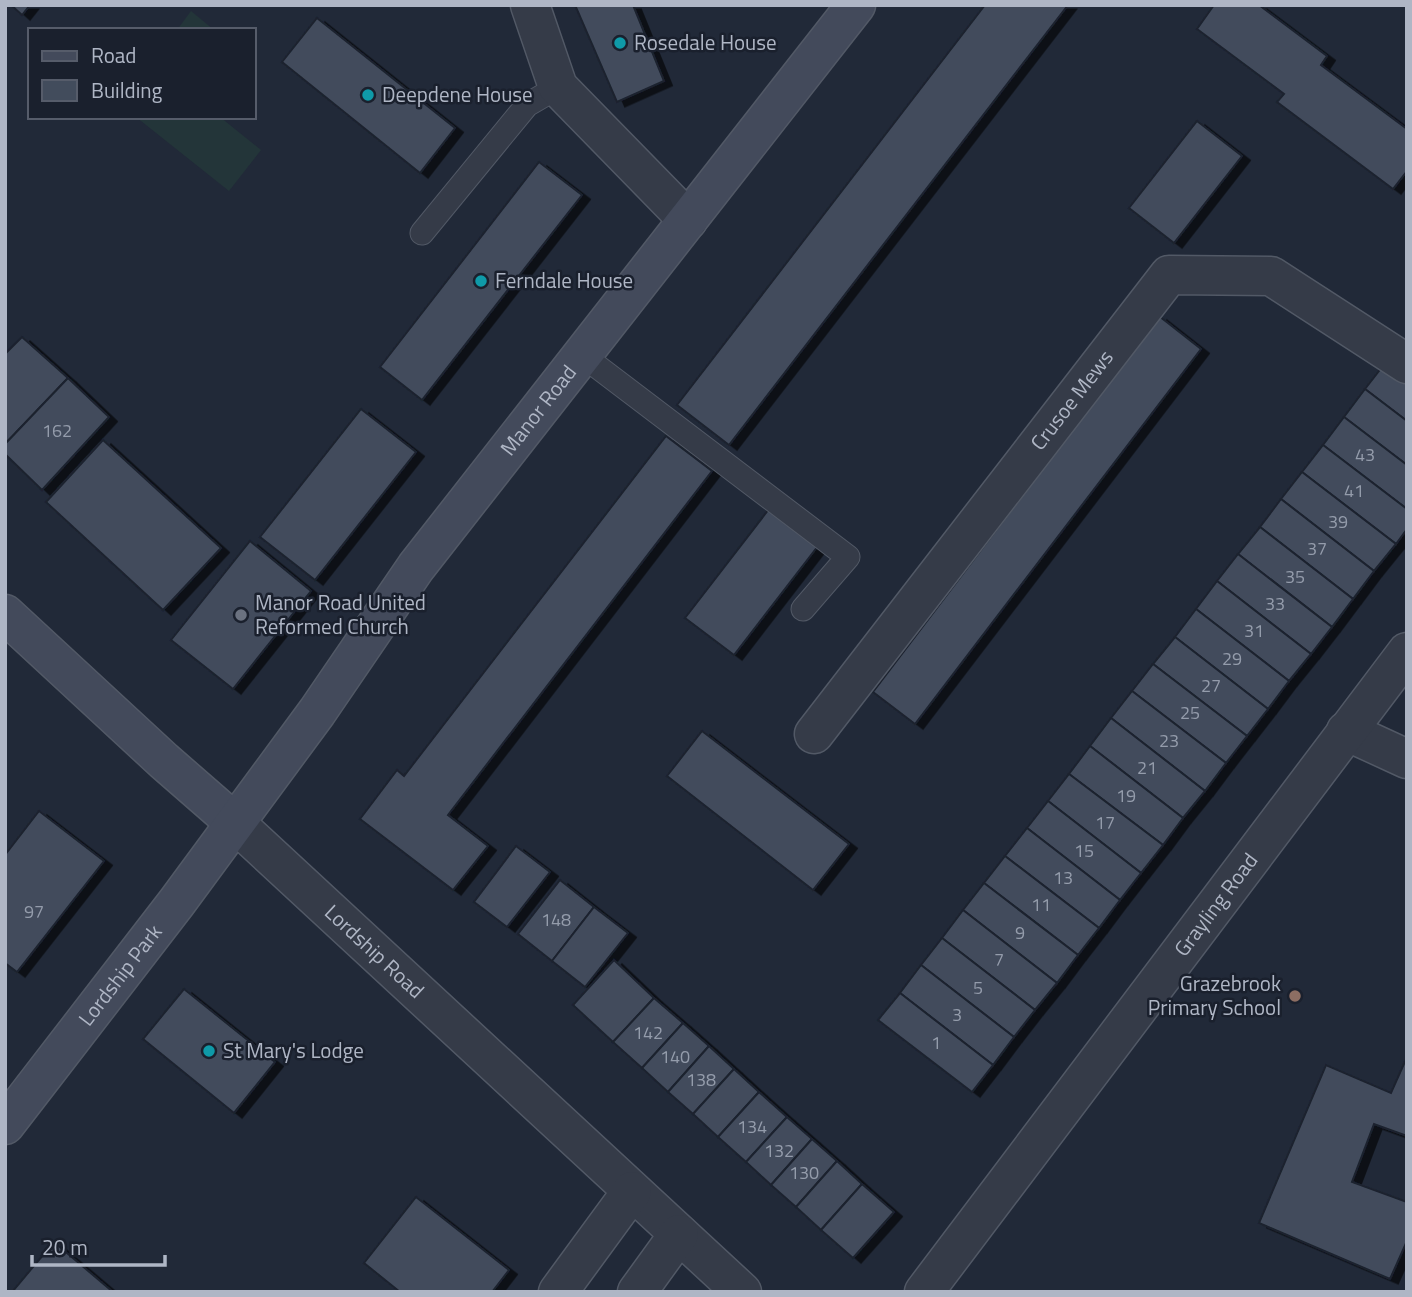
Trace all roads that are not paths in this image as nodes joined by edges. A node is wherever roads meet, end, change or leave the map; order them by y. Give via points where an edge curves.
1 (530, 5) edge
2 (856, 5) edge
3 (558, 87) junction
4 (688, 220) junction
5 (422, 233) dead end
6 (583, 355) junction
7 (1407, 364) edge
8 (803, 609) dead end
9 (5, 614) edge
10 (1407, 652) edge
11 (1346, 731) junction
12 (814, 734) dead end
13 (1407, 759) edge
14 (233, 822) junction
15 (5, 1125) edge
16 (632, 1191) junction
17 (678, 1234) junction
18 (558, 1292) edge
19 (637, 1292) edge
20 (742, 1292) edge
21 (924, 1292) edge

1 - 3 street
2 - 4 main road, Manor Road
3 - 4 street
3 - 5 lane via 527,105
4 - 6 main road, Manor Road
6 - 8 lane via 848,557
6 - 14 main road, Manor Road via 416,567 317,712
7 - 12 street, Crusoe Mews via 1271,276 1169,275
9 - 14 main road, Lordship Road
10 - 11 street, Grayling Road
11 - 13 street
11 - 21 street, Grayling Road
14 - 15 main road, Lordship Park
14 - 16 street, Lordship Road
16 - 17 street, Lordship Road
16 - 18 street
17 - 19 street
17 - 20 street, Lordship Road

